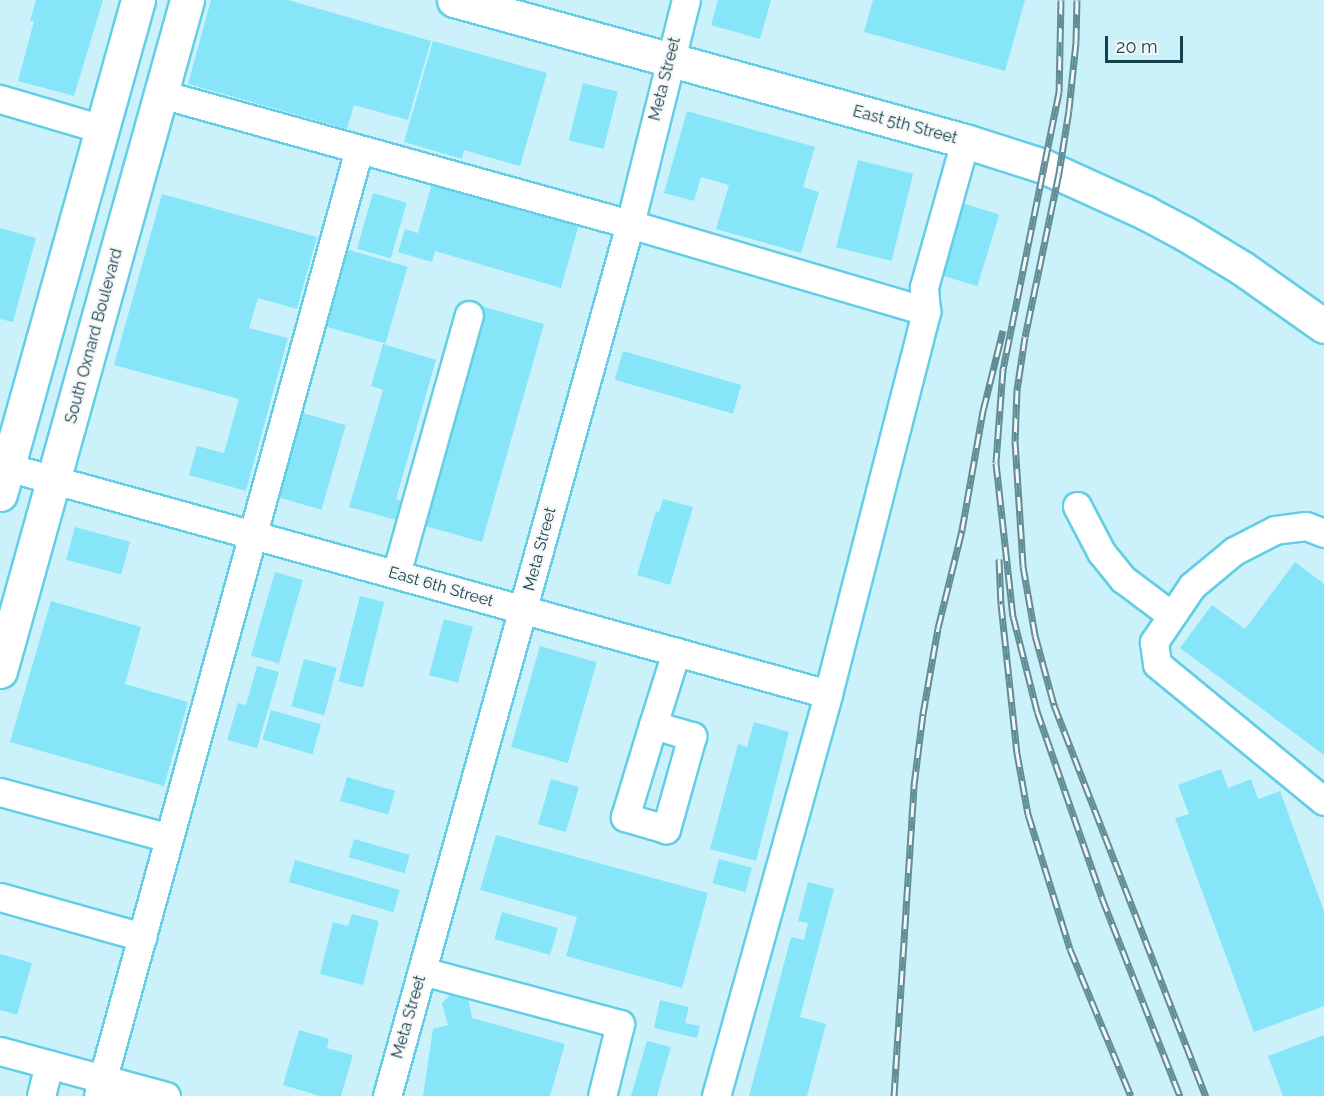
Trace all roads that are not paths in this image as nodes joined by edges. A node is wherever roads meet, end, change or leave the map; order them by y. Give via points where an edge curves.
1 (138, 0) edge
2 (187, 0) edge
3 (454, 0) edge
4 (686, 0) edge
5 (669, 61) junction
6 (161, 94) junction
7 (0, 99) edge
8 (102, 129) junction
9 (965, 141) junction
10 (359, 149) junction
11 (630, 224) junction
12 (926, 311) junction
13 (469, 315) dead end
14 (1324, 326) edge
15 (2, 475) edge
16 (54, 480) junction
17 (1077, 506) dead end
18 (1324, 533) edge
19 (253, 534) junction
20 (396, 574) junction
21 (523, 610) junction
22 (1171, 615) junction
23 (676, 652) junction
24 (0, 671) edge
25 (828, 694) junction
26 (653, 725) dead end
27 (0, 792) edge
28 (1324, 801) edge
29 (169, 838) junction
30 (0, 897) edge
31 (142, 937) junction
32 (422, 971) junction
33 (0, 1051) edge
34 (49, 1064) junction
35 (100, 1087) edge
36 (41, 1096) edge
37 (166, 1096) edge
38 (387, 1096) edge
39 (602, 1096) edge
40 (716, 1096) edge

1 - 8 main road
2 - 6 main road, South Oxnard Boulevard
3 - 5 main road, East 5th Street
4 - 5 street, Meta Street
5 - 9 main road, East 5th Street
5 - 11 street, Meta Street
6 - 10 street
6 - 16 main road, South Oxnard Boulevard
7 - 8 street
8 - 15 main road
9 - 12 street via 924,287
9 - 14 main road, East 5th Street via 1043,166 1146,213 1242,268
10 - 11 street
10 - 19 street
11 - 12 street
11 - 21 street, Meta Street
12 - 25 street
13 - 20 street
15 - 16 street, East 6th Street
16 - 19 street, East 6th Street
16 - 24 main road, South Oxnard Boulevard
17 - 22 street via 1101,552 1123,579
18 - 22 street via 1306,526 1275,530 1234,551 1192,586
19 - 20 street, East 6th Street
19 - 29 street
20 - 21 street, East 6th Street
21 - 23 street, East 6th Street
21 - 32 street, Meta Street
22 - 28 street via 1154,642 1157,664
23 - 25 street, East 6th Street
23 - 26 street
25 - 40 street
27 - 29 street
29 - 31 street
30 - 31 street
31 - 35 street
32 - 38 street, Meta Street
32 - 39 street via 620,1024
33 - 34 street
34 - 35 street
34 - 36 street
35 - 37 street

